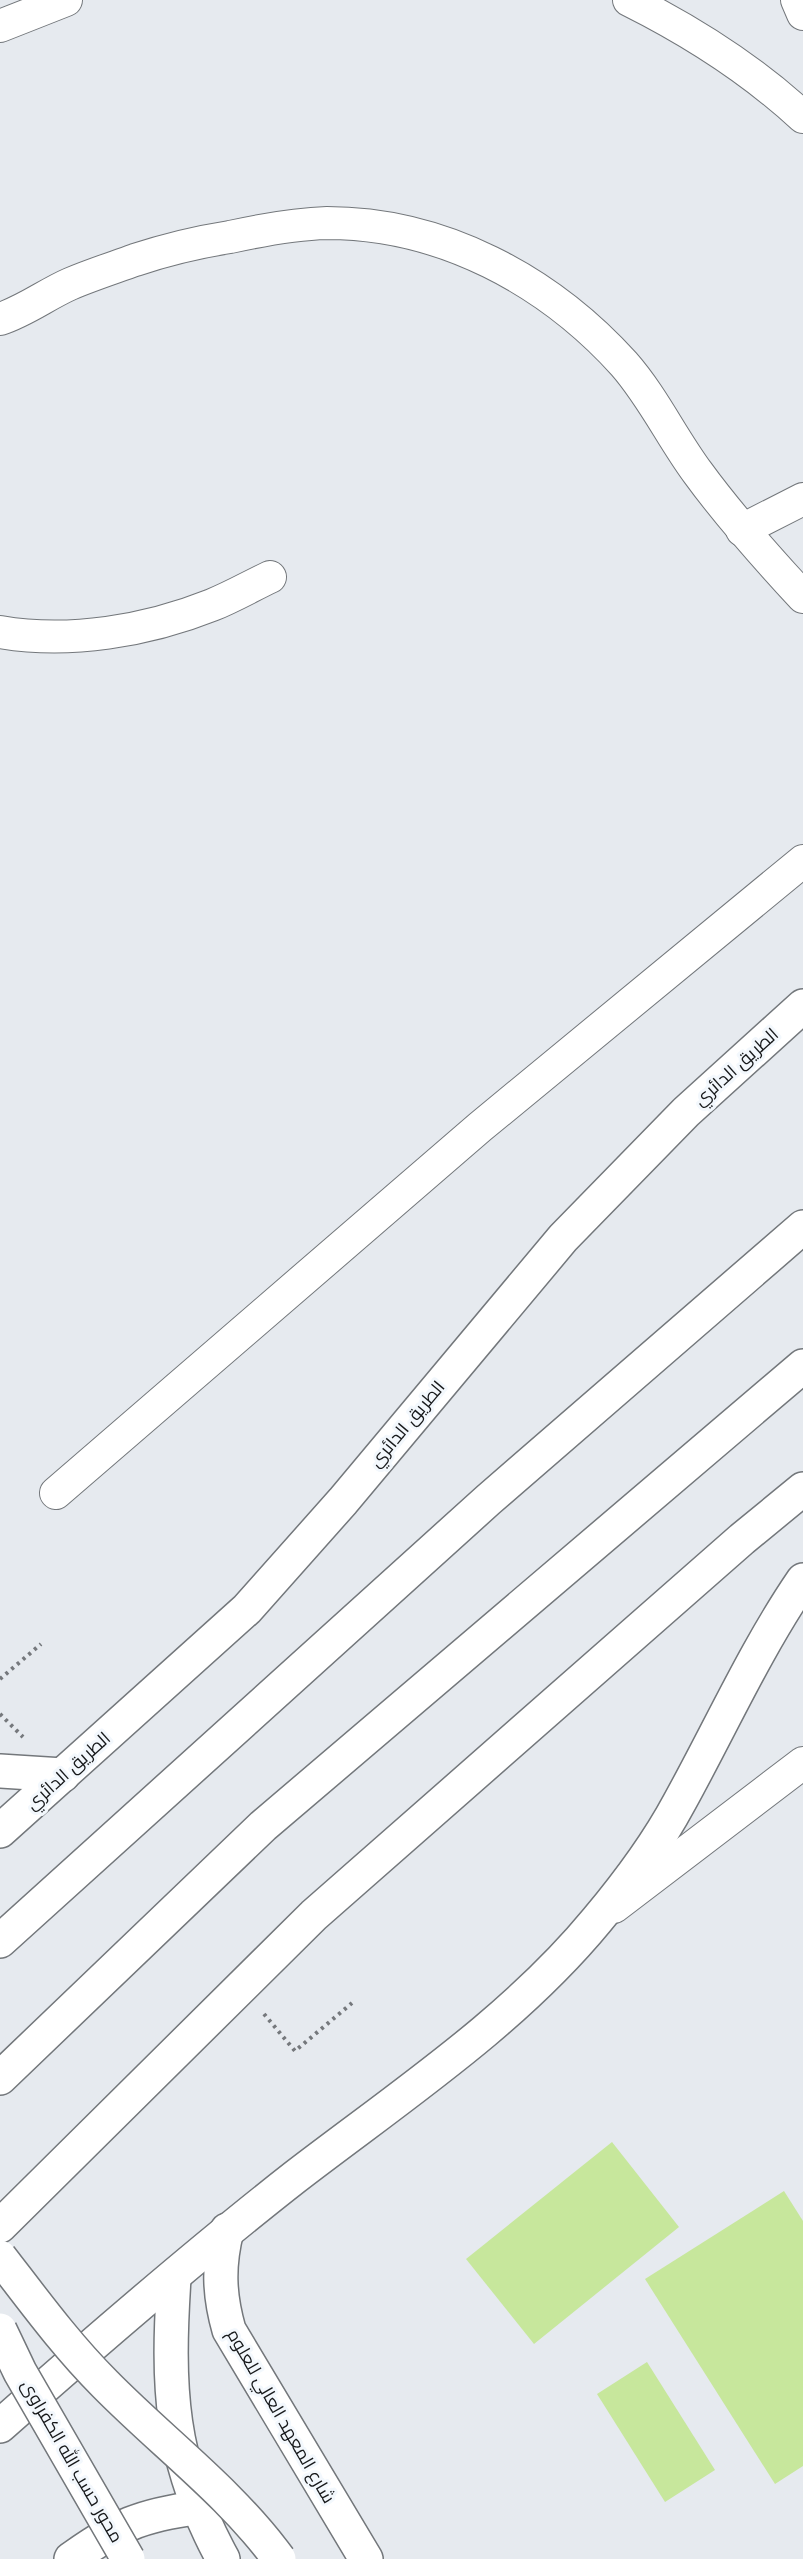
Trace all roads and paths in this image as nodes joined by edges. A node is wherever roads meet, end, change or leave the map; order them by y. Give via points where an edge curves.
1 (66, 0) edge
2 (629, 0) edge
3 (797, 0) edge
4 (803, 14) edge
5 (0, 26) edge
6 (803, 117) edge
7 (0, 319) edge
8 (803, 499) edge
9 (742, 530) junction
10 (270, 577) dead end
11 (803, 597) edge
12 (0, 632) edge
13 (803, 861) edge
14 (803, 1006) edge
15 (803, 1227) edge
16 (803, 1366) edge
17 (803, 1489) edge
18 (56, 1494) dead end
19 (803, 1580) edge
20 (40, 1644) dead end
21 (0, 1680) edge
22 (803, 1762) edge
23 (0, 1771) edge
24 (63, 1775) junction
25 (0, 1831) edge
26 (597, 1920) junction
27 (0, 1941) edge
28 (241, 1988) junction
29 (352, 2003) dead end
30 (0, 2078) edge
31 (0, 2226) edge
32 (227, 2230) junction
33 (0, 2258) edge
34 (174, 2278) junction
35 (0, 2330) edge
36 (0, 2426) edge
37 (197, 2508) junction
38 (71, 2559) edge
39 (128, 2559) edge
40 (223, 2559) edge
41 (279, 2559) edge
42 (366, 2559) edge

1 - 5 street
2 - 6 street via 674,22 777,94
3 - 4 street
7 - 9 street via 70,284 138,259 279,227 376,227 424,237 470,252 514,273 555,299 592,331 626,366
8 - 9 street
9 - 11 street
10 - 12 street via 212,605 148,626 81,635
13 - 18 street via 480,1127
14 - 24 main road, الطريق الدائري via 686,1112 563,1238 343,1501 247,1609
15 - 27 main road via 488,1500
16 - 30 main road via 263,1826
17 - 28 main road via 314,1915
19 - 26 main road via 753,1663 678,1805 640,1865
20 - 21 path
22 - 26 street
23 - 24 main road
24 - 25 main road, الطريق الدائري
26 - 32 main road via 550,1972 498,2020
28 - 29 path via 295,2050
28 - 31 main road
32 - 34 main road
32 - 42 main road, شارع المعهد العالي للعلوم via 219,2280 229,2330
33 - 41 main road, bridge via 75,2353 226,2497
34 - 36 main road
34 - 37 main road via 170,2373 174,2419
35 - 39 main road, محور حسب الله الكفراوى, bridge via 20,2372
37 - 38 main road via 135,2521 106,2534
37 - 40 main road

